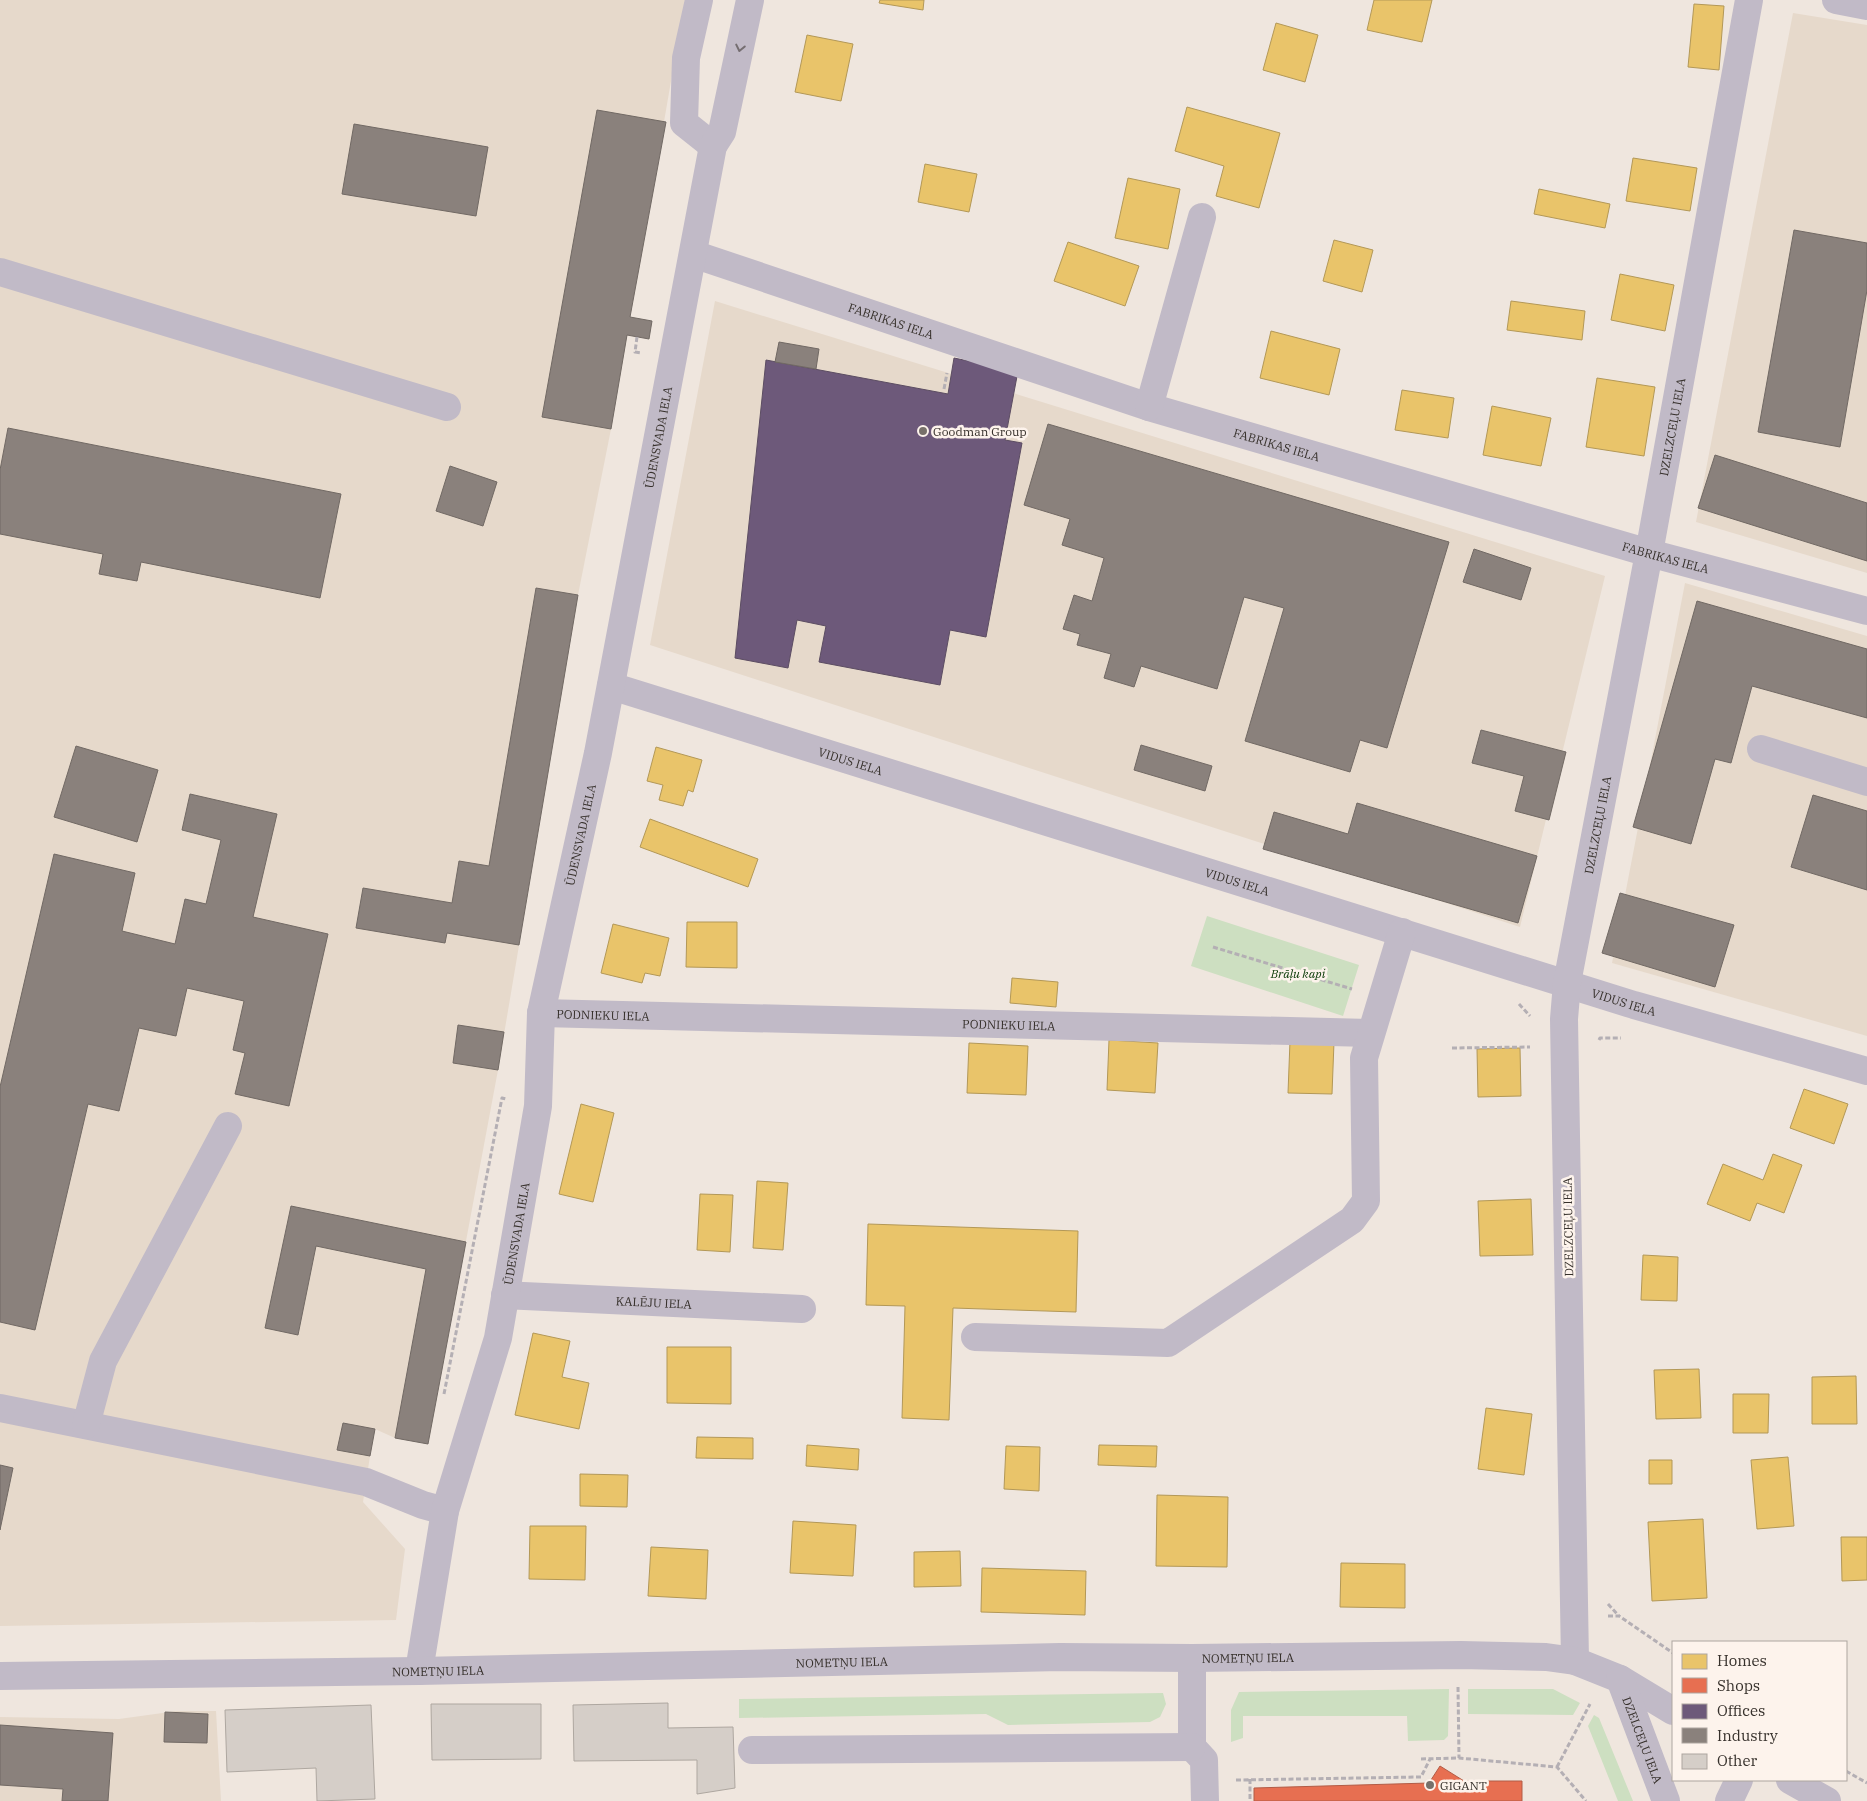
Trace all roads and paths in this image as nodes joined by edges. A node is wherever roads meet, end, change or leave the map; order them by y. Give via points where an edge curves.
1 (700, 0) edge
2 (750, 0) edge
3 (1749, 0) edge
4 (1836, 0) edge
5 (1867, 6) edge
6 (718, 139) junction
7 (1202, 218) dead end
8 (693, 254) junction
9 (0, 272) edge
10 (447, 407) dead end
11 (1150, 408) junction
12 (1649, 553) junction
13 (1867, 611) edge
14 (611, 686) junction
15 (1761, 749) dead end
16 (1867, 782) edge
17 (1402, 932) junction
18 (1213, 947) dead end
19 (1567, 983) junction
20 (1381, 997) junction
21 (541, 1013) junction
22 (1370, 1033) junction
23 (1530, 1047) dead end
24 (1452, 1048) dead end
25 (1867, 1071) edge
26 (538, 1106) junction
27 (228, 1126) dead end
28 (505, 1295) junction
29 (802, 1309) dead end
30 (975, 1337) dead end
31 (442, 1403) dead end
32 (0, 1408) edge
33 (86, 1425) junction
34 (445, 1510) junction
35 (1192, 1658) junction
36 (1575, 1661) junction
37 (419, 1671) junction
38 (0, 1676) edge
39 (1620, 1679) junction
40 (1458, 1684) dead end
41 (1582, 1699) dead end
42 (1590, 1704) junction
43 (1595, 1707) dead end
44 (1672, 1710) edge
45 (1192, 1747) junction
46 (752, 1750) dead end
47 (1459, 1758) junction
48 (1421, 1759) dead end
49 (1430, 1759) junction
50 (1556, 1767) junction
51 (1847, 1772) edge
52 (1234, 1780) dead end
53 (1250, 1780) junction
54 (1739, 1781) edge
55 (1792, 1781) edge
56 (1867, 1783) edge
57 (1580, 1794) junction
58 (1205, 1801) edge
59 (1250, 1801) edge
60 (1578, 1801) edge
61 (1586, 1801) edge
62 (1666, 1801) edge
63 (1729, 1801) edge
64 (1827, 1801) edge

1 - 6 street via 686,58 684,123
2 -> 6 street, ŪDENSVADA IELA
3 - 12 street, DZELZCEĻU IELA
4 - 5 street
6 - 8 street, ŪDENSVADA IELA
7 - 11 street
8 - 11 street, FABRIKAS IELA
8 - 14 street, ŪDENSVADA IELA
9 - 10 street
11 - 12 street, FABRIKAS IELA
12 - 13 street, FABRIKAS IELA
12 - 19 street, DZELZCEĻU IELA
14 - 17 street, VIDUS IELA
14 - 21 street, ŪDENSVADA IELA
15 - 16 street
17 - 19 street, VIDUS IELA
17 - 20 street
18 - 20 path
19 - 25 street, VIDUS IELA
19 - 36 street, DZELZCEĻU IELA via 1564,1019
20 - 22 street
21 - 22 street, PODNIEKU IELA
21 - 26 street, ŪDENSVADA IELA
22 - 30 street via 1364,1058 1366,1201 1352,1220 1168,1344
23 - 24 path
26 - 28 street, ŪDENSVADA IELA
26 - 31 path via 502,1098
27 - 33 street via 102,1361
28 - 29 street, KALĒJU IELA
28 - 34 street, ŪDENSVADA IELA via 498,1338
32 - 33 street
33 - 34 street via 366,1482 423,1505
34 - 37 street, ŪDENSVADA IELA
35 - 36 street, NOMETŅU IELA via 1461,1654
35 - 37 street, NOMETŅU IELA via 1050,1657
35 - 45 street
36 - 39 street, NOMETŅU IELA
37 - 38 street, NOMETŅU IELA
39 - 44 street, NOMETŅU IELA
39 - 62 street, DZELCEĻU IELA
40 - 47 path
41 - 42 path
42 - 43 path
42 - 50 path
45 - 46 street
45 - 58 street via 1204,1760
47 - 49 path
47 - 50 path
48 - 49 path
49 - 53 path via 1421,1777
50 - 57 path
51 - 56 path
52 - 53 path
53 - 59 path
54 - 63 street
55 - 64 street
57 - 60 path
57 - 61 path

